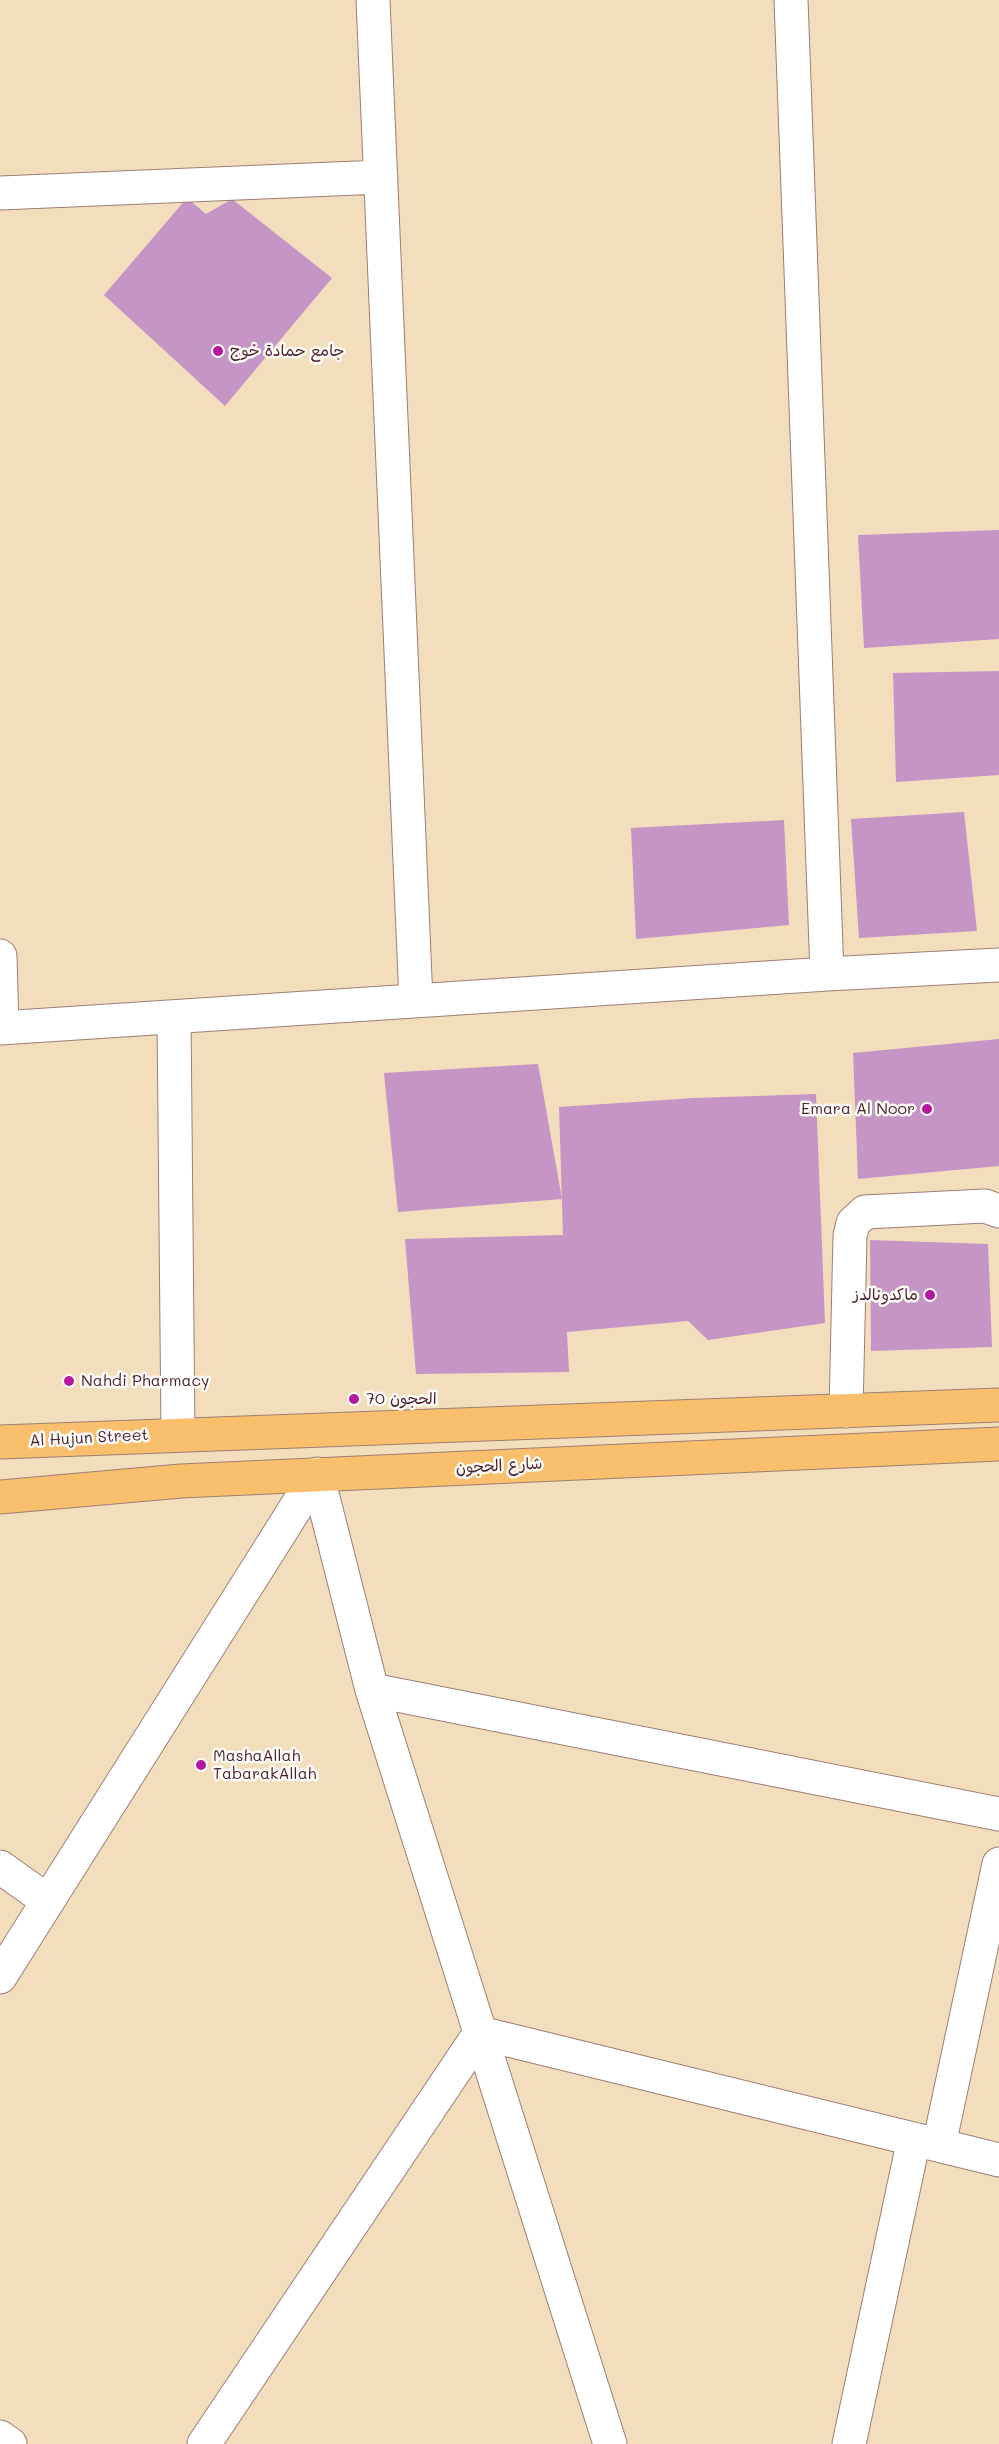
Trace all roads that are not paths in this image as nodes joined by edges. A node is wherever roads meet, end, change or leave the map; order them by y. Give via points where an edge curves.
1 (373, 0) edge
2 (791, 0) edge
3 (381, 177) junction
4 (0, 193) edge
5 (0, 956) edge
6 (999, 965) edge
7 (827, 974) junction
8 (416, 1001) junction
9 (174, 1017) junction
10 (1, 1028) edge
11 (999, 1211) edge
12 (999, 1405) edge
13 (846, 1410) junction
14 (178, 1434) junction
15 (0, 1443) edge
16 (999, 1444) edge
17 (317, 1474) junction
18 (0, 1497) edge
19 (372, 1690) junction
20 (999, 1814) edge
21 (999, 1864) edge
22 (0, 1867) edge
23 (48, 1901) junction
24 (0, 1977) edge
25 (480, 2033) junction
26 (927, 2142) junction
27 (999, 2160) edge
28 (0, 2437) edge
29 (10, 2444) edge
30 (204, 2444) edge
31 (610, 2444) edge
32 (849, 2444) edge

1 - 3 street
2 - 7 street
3 - 4 street
3 - 8 street
5 - 10 street
6 - 7 street
7 - 8 street
8 - 9 street
9 - 10 street
9 - 14 street
11 - 13 street via 985,1206 865,1212 854,1223 850,1236
12 - 13 main road
13 - 14 main road
14 - 15 main road, Al Hujun Street
16 - 17 main road, شارع الحجون
17 - 18 main road, شارع الحجون
17 - 19 street
17 - 23 street
19 - 20 street
19 - 25 street
21 - 26 street
22 - 23 street
23 - 24 street
25 - 26 street
25 - 30 street
25 - 31 street
26 - 27 street
26 - 32 street
28 - 29 street

